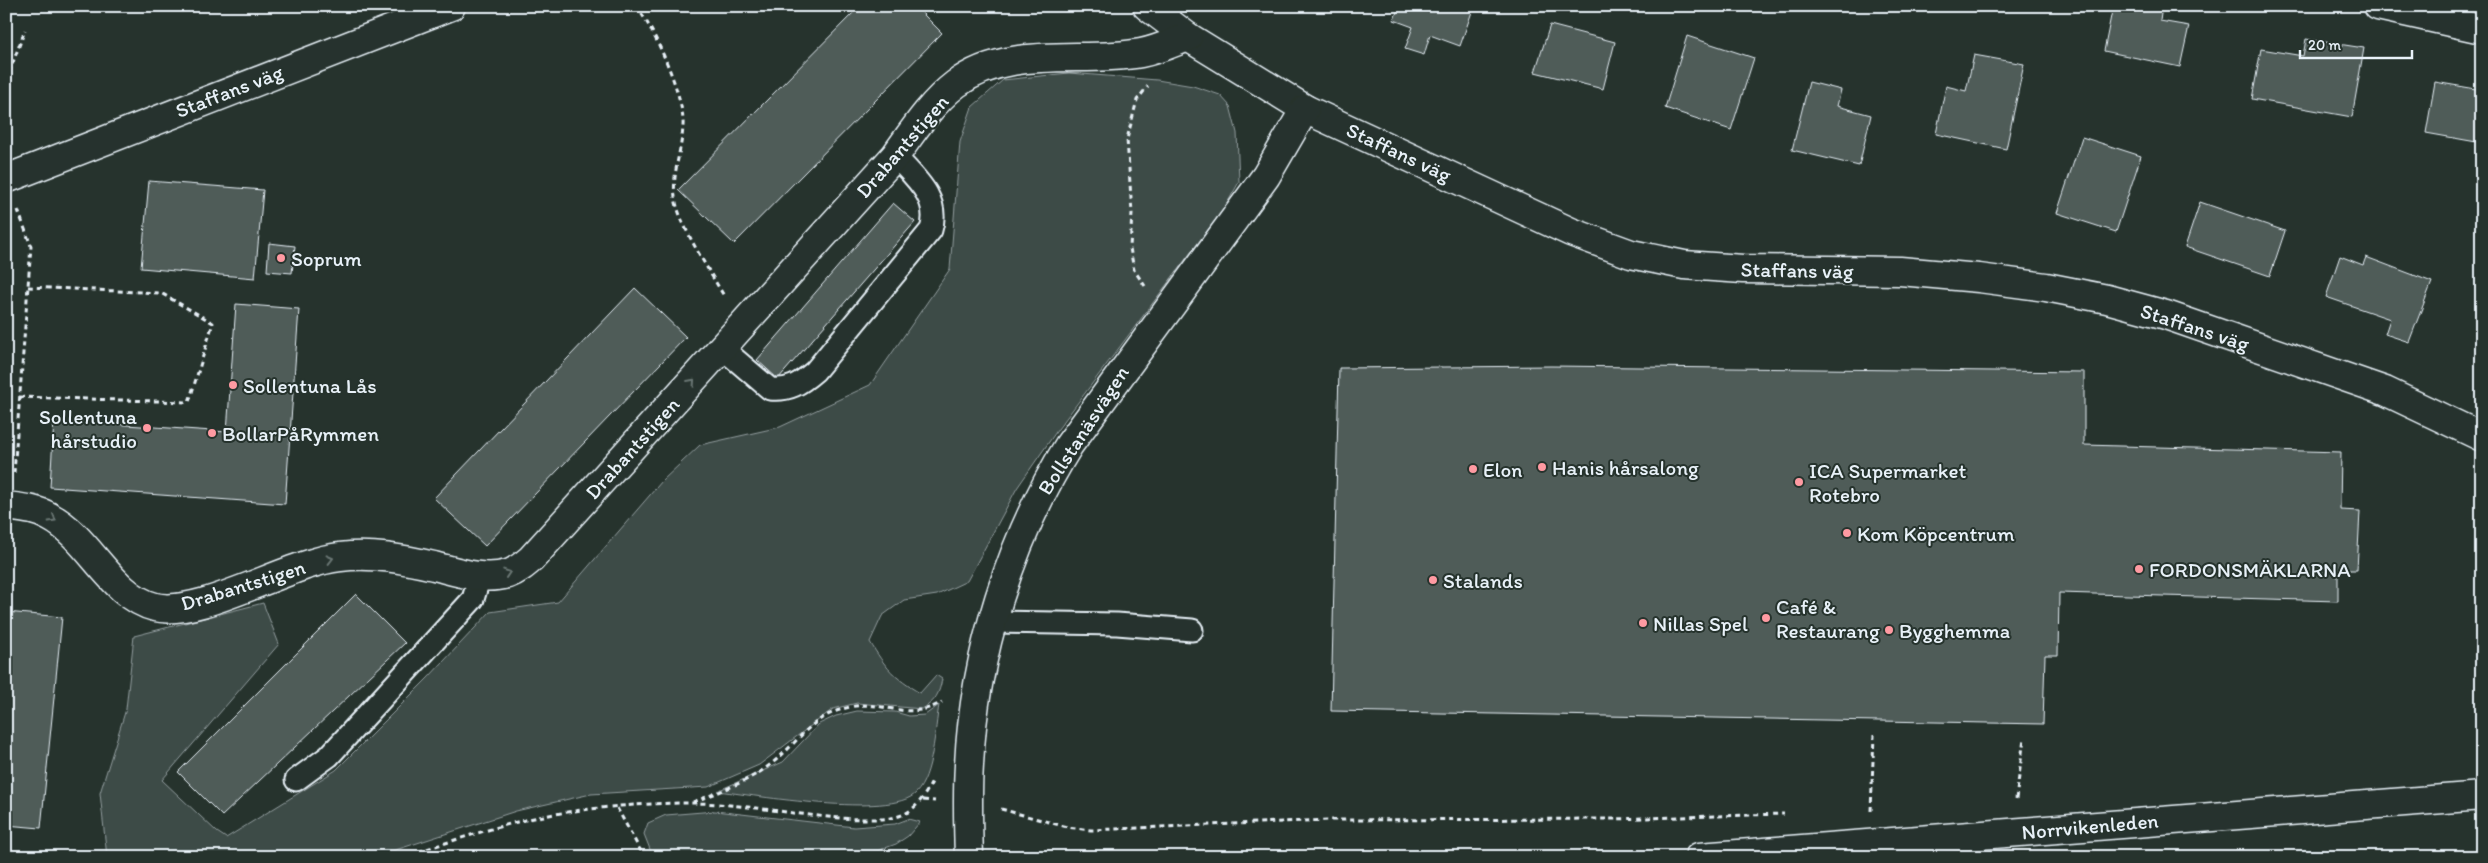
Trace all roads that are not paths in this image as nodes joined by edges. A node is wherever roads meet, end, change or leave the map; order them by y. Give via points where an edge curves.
1 (451, 6) edge
2 (1147, 6) edge
3 (2378, 6) edge
4 (2482, 29) edge
5 (1188, 37) junction
6 (1305, 108) junction
7 (895, 156) junction
8 (7, 178) edge
9 (722, 348) junction
10 (2482, 437) edge
11 (9, 507) edge
12 (480, 576) junction
13 (993, 622) junction
14 (1192, 630) dead end
15 (296, 780) dead end
16 (2482, 796) edge
17 (968, 857) edge
18 (1699, 857) edge

1 - 8 street, Staffans väg
2 - 5 street, Staffans väg
3 - 4 street
5 - 6 street, Staffans väg
5 - 7 street, Drabantstigen via 1141,53 1022,60 976,72 956,84 932,106
6 - 10 street, Staffans väg via 1570,232 1631,254 1684,265 1900,271 1979,278 2107,300 2174,318 2385,391
6 - 13 street, Bollstanäsvägen via 1266,176 1110,386 1052,472 1014,554
7 - 9 street, Drabantstigen
7 - 9 lane via 929,195 934,211 931,230 815,371 802,383 790,388 770,389
12 -> 9 street, Drabantstigen via 510,573 531,560
11 -> 12 street, Drabantstigen via 34,510 65,527 123,588 156,608 196,604 339,557 387,557
12 - 15 lane via 473,599 467,606 329,756
13 - 14 lane via 1117,624
13 - 17 street, Bollstanäsvägen via 976,704 969,764
16 - 18 street, Norrvikenleden

